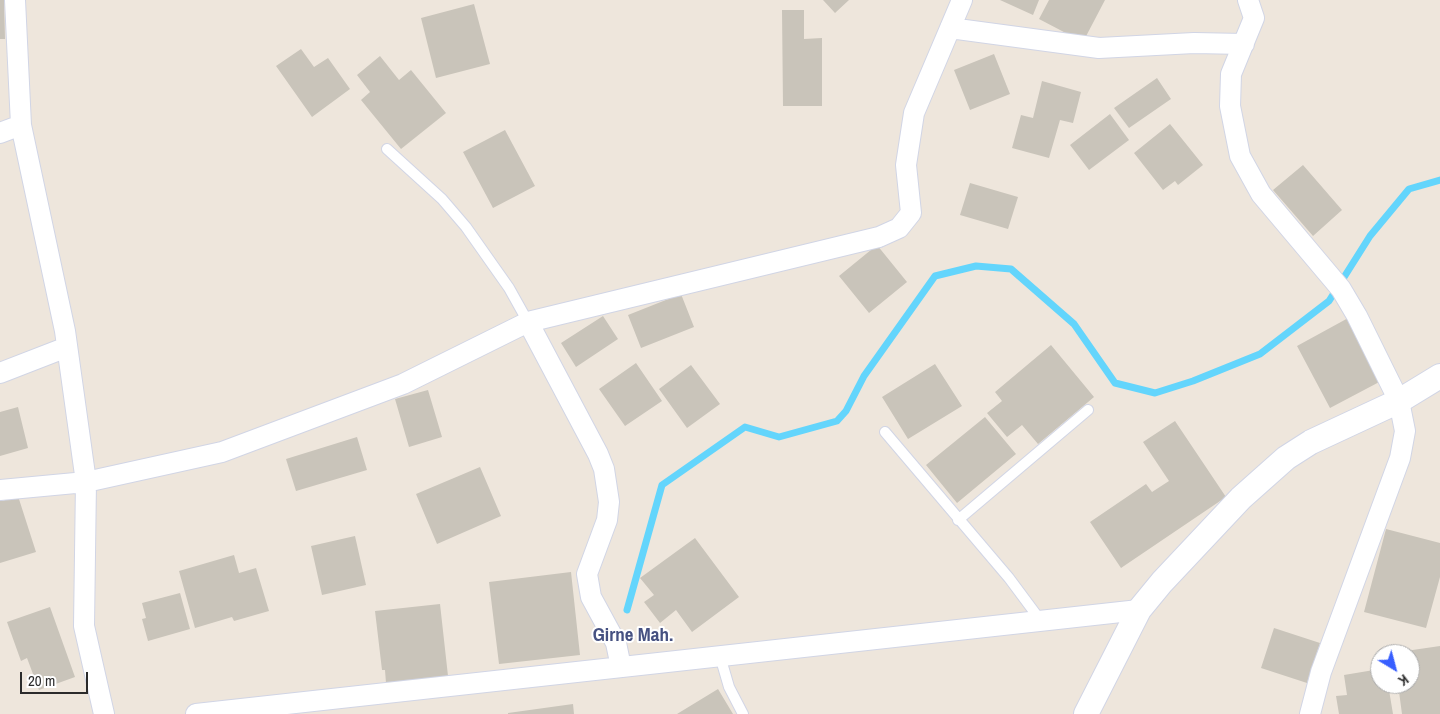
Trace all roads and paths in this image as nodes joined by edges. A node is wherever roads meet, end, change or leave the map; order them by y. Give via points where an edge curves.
1 (15, 0) edge
2 (962, 0) edge
3 (1248, 0) edge
4 (950, 28) junction
5 (1244, 44) junction
6 (21, 125) junction
7 (0, 133) edge
8 (387, 149) dead end
9 (528, 322) junction
10 (67, 347) junction
11 (0, 374) edge
12 (1440, 376) edge
13 (1399, 400) junction
14 (1088, 410) dead end
15 (884, 432) dead end
16 (86, 482) junction
17 (0, 490) edge
18 (958, 520) junction
19 (1139, 610) junction
20 (1041, 621) junction
21 (720, 656) junction
22 (621, 667) junction
23 (104, 714) edge
24 (196, 714) edge
25 (744, 714) edge
26 (1086, 714) edge
27 (1310, 714) edge

1 - 6 street
2 - 4 street
3 - 5 street via 1254,18
4 - 5 street via 1099,48
4 - 9 street via 914,113 906,165 912,213 899,228 879,237
5 - 13 street via 1231,74 1230,106 1240,156 1261,194 1341,289 1358,316
6 - 7 street
6 - 10 street
8 - 9 lane via 442,199 466,227 504,280
9 - 16 street via 403,384 222,452
9 - 22 street via 604,469 607,520 587,574 591,597 616,643
10 - 11 street
10 - 16 street
12 - 13 street
13 - 19 street via 1311,442 1286,458 1241,498
13 - 27 street via 1405,431 1400,458 1321,672
14 - 18 lane
15 - 18 lane
16 - 17 street
16 - 23 street via 84,626
18 - 20 lane
19 - 20 street
19 - 26 street
20 - 21 street
21 - 22 street
21 - 25 lane via 729,687
22 - 24 street

